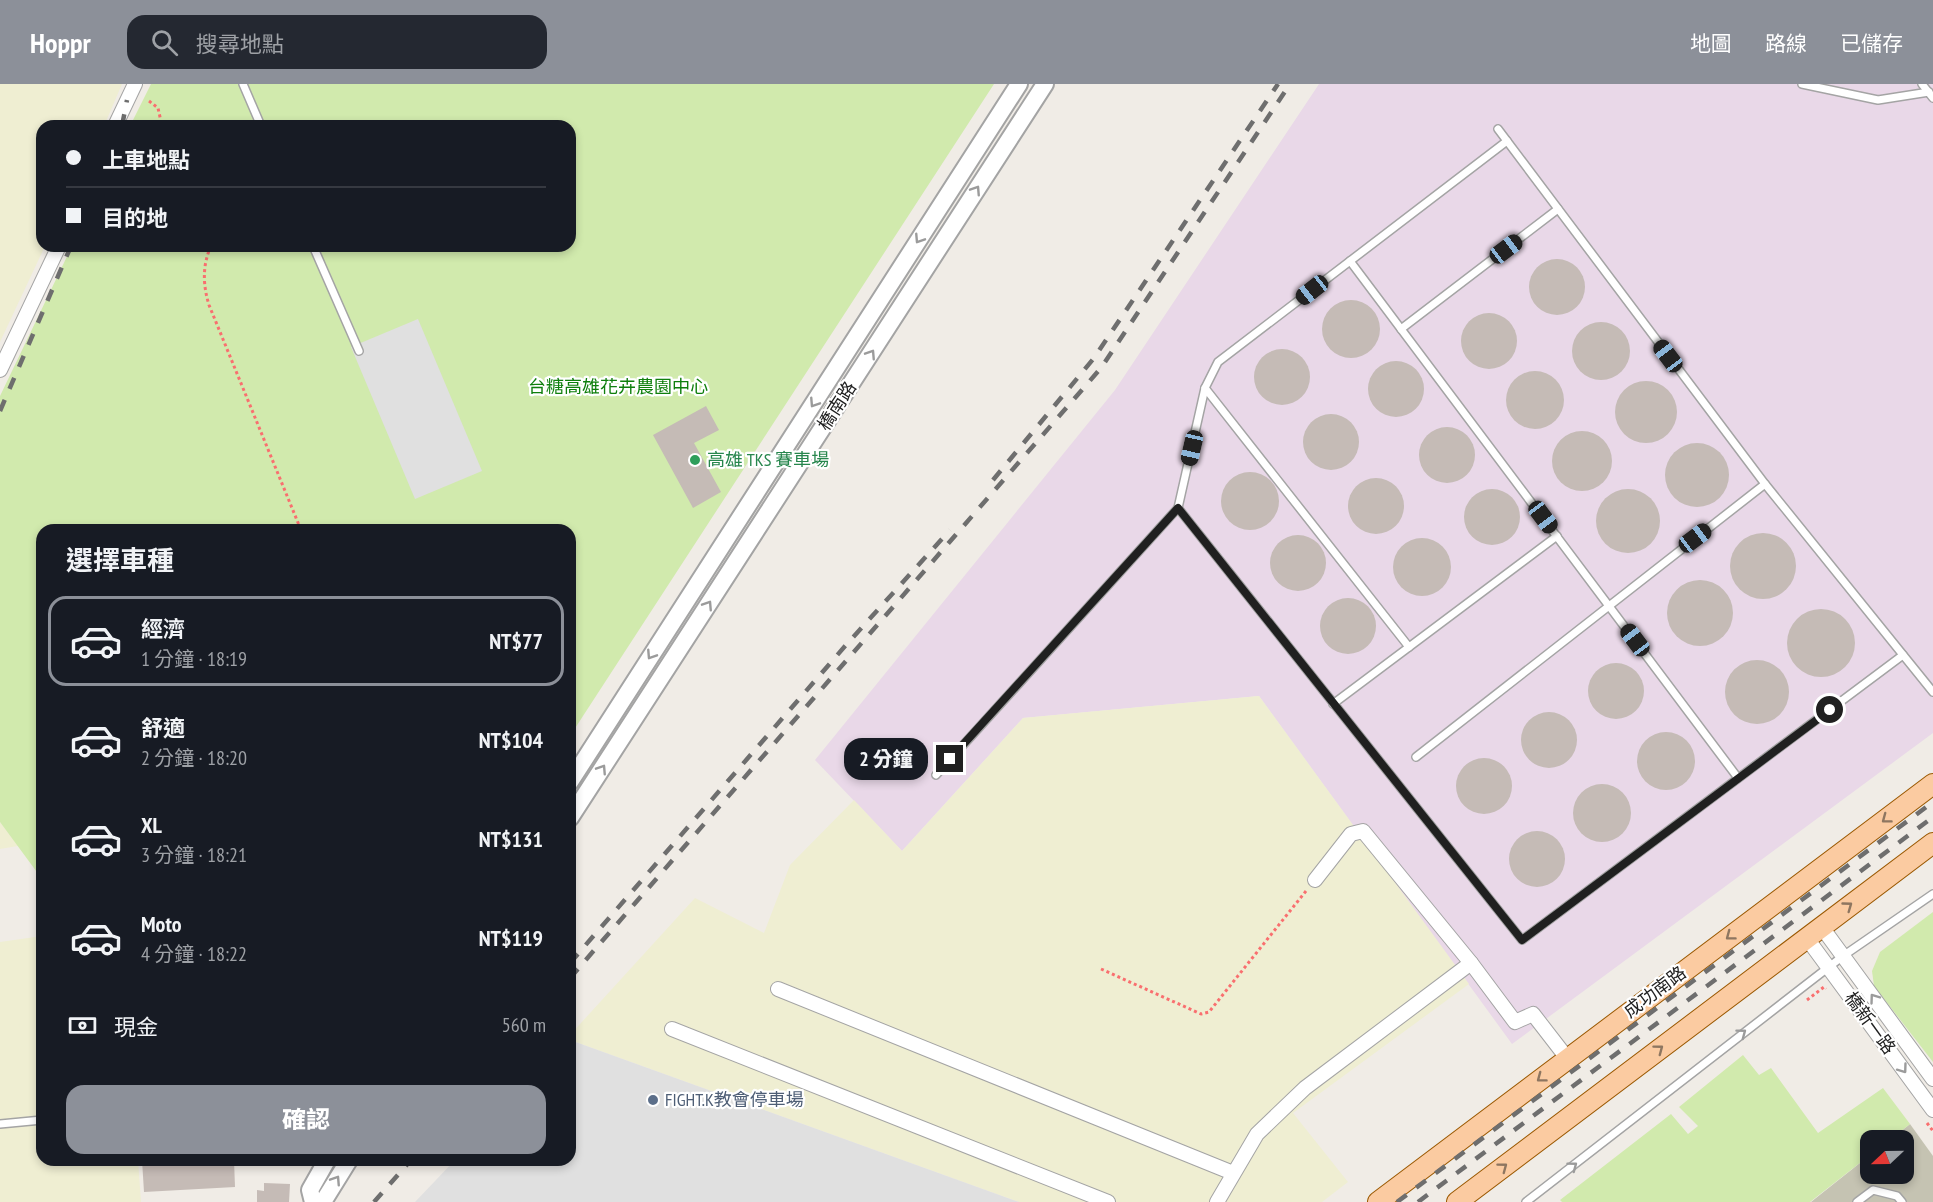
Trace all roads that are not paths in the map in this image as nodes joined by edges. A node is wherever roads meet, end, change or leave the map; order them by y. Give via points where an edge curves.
1 (135, 84) edge
2 (243, 84) edge
3 (1019, 84) edge
4 (1045, 84) edge
5 (1803, 84) edge
6 (1923, 84) edge
7 (1931, 95) edge
8 (118, 120) edge
9 (258, 120) edge
10 (1498, 129) dead end
11 (1507, 141) junction
12 (1558, 209) junction
13 (55, 252) edge
14 (316, 252) edge
15 (1350, 261) junction
16 (1401, 329) junction
17 (359, 351) dead end
18 (0, 370) edge
19 (1205, 388) junction
20 (1765, 484) junction
21 (1178, 508) junction
22 (1557, 536) junction
23 (1609, 605) junction
24 (1409, 646) junction
25 (1903, 655) junction
26 (1933, 692) edge
27 (1333, 704) junction
28 (1416, 757) dead end
29 (576, 773) edge
30 (936, 775) dead end
31 (1738, 778) junction
32 (1933, 784) edge
33 (576, 809) edge
34 (1933, 843) edge
35 (1315, 880) road end
36 (1933, 894) edge
37 (1813, 932) junction
38 (1843, 956) junction
39 (1471, 963) junction
40 (1829, 968) junction
41 (778, 989) dead end
42 (672, 1029) dead end
43 (1567, 1058) junction
44 (1933, 1079) edge
45 (1933, 1110) edge
46 (36, 1121) edge
47 (0, 1124) edge
48 (324, 1166) edge
49 (345, 1166) edge
50 (1233, 1173) junction
51 (313, 1202) edge
52 (323, 1202) edge
53 (1108, 1202) edge
54 (1217, 1202) edge
55 (1378, 1202) edge
56 (1457, 1202) edge
57 (1526, 1202) edge
58 (1857, 1202) edge
59 (1902, 1202) edge

1 - 8 street
2 - 9 lane
3 -> 29 street, 橋南路
33 -> 4 street, 橋南路
5 - 7 lane via 1878,100
6 - 7 lane
10 - 11 lane
11 - 12 lane
11 - 15 lane
12 - 16 lane
12 - 20 lane
13 - 18 street
14 - 17 lane
15 - 16 lane
15 - 19 lane via 1218,362
16 - 22 lane
19 - 21 lane
19 - 24 lane
20 - 23 lane
20 - 25 lane
21 - 27 lane
21 - 30 lane
22 - 23 lane
22 - 24 lane
23 - 28 lane
23 - 31 lane
24 - 27 lane
25 - 26 lane
25 - 31 lane
27 - 31 lane via 1522,940
32 -> 43 main road, 成功南路
37 -> 34 main road
35 - 39 street via 1351,834 1364,831
36 - 38 lane
37 - 38 street, 橋新一路
37 - 40 street, 橋新一路
56 -> 37 main road
38 - 40 lane
44 -> 38 street, 橋新一路
39 - 43 street via 1515,1022 1533,1014
39 - 50 street via 1305,1088 1257,1134
40 -> 45 street, 橋新一路
57 -> 40 lane
41 - 50 street
42 - 53 street
43 -> 55 main road, 成功南路
46 - 47 lane
48 - 51 street via 310,1190
52 -> 49 street
50 - 54 street
58 - 59 lane via 1873,1190 1897,1196

